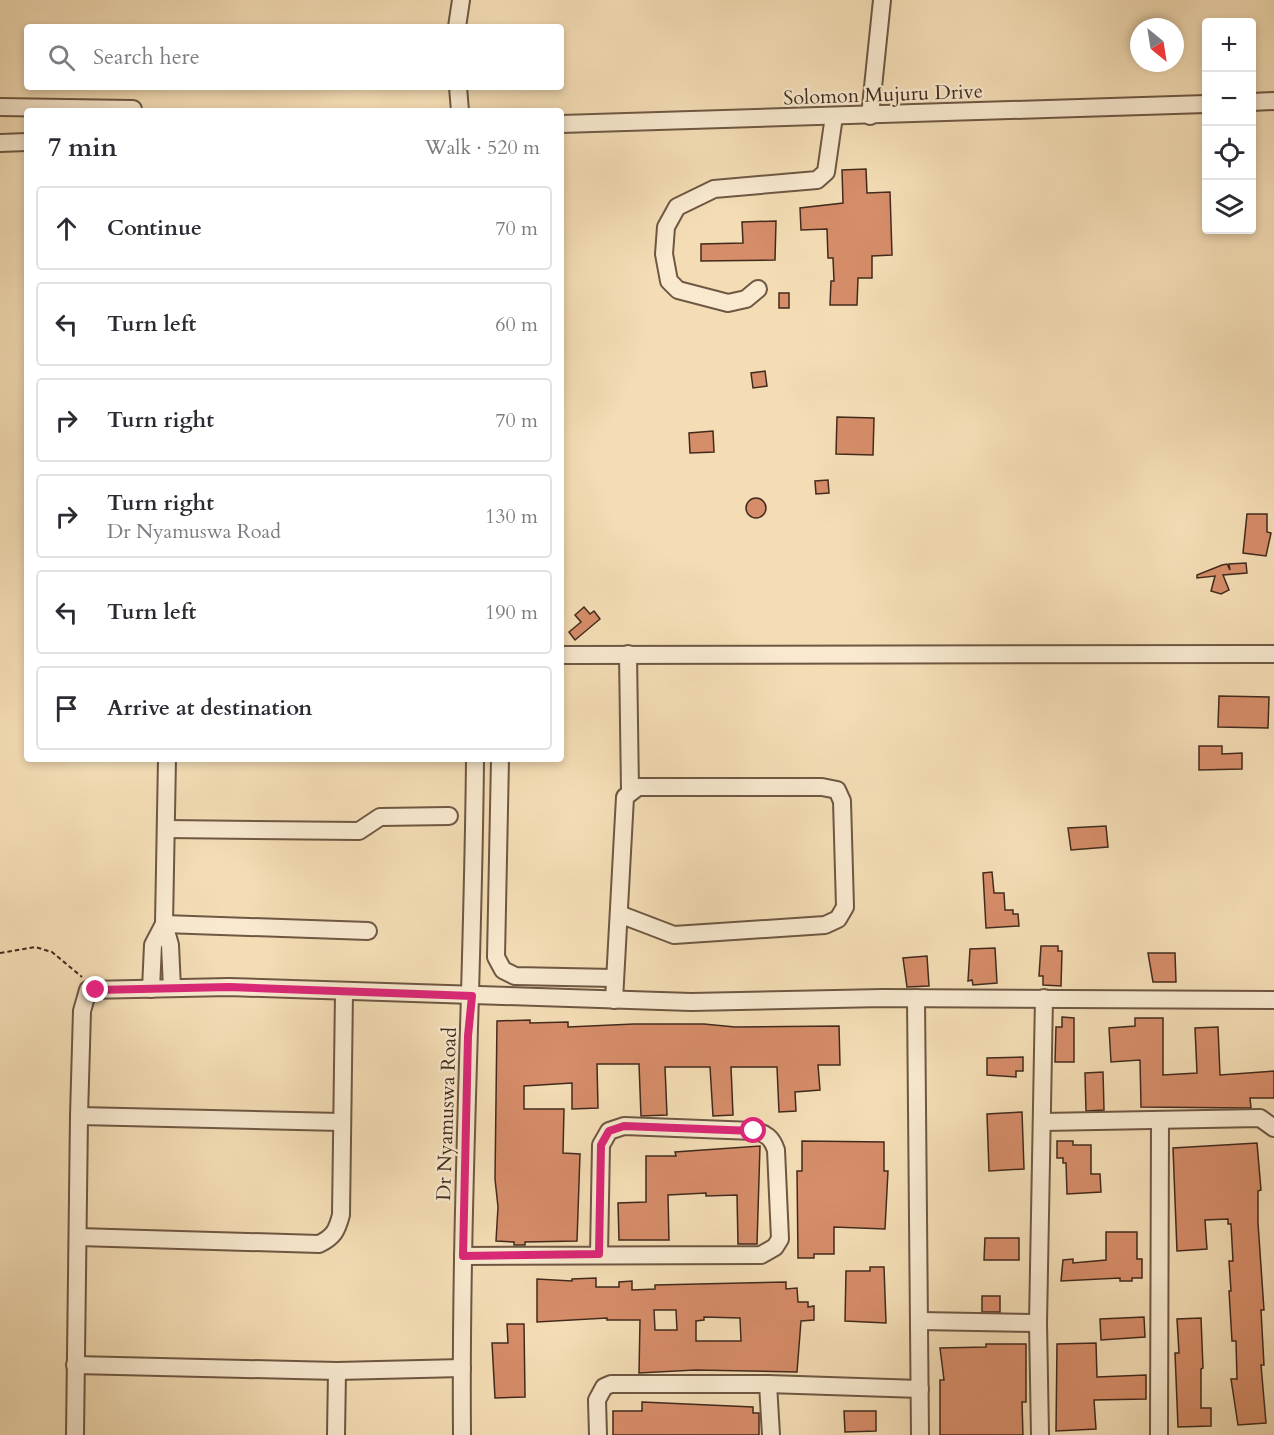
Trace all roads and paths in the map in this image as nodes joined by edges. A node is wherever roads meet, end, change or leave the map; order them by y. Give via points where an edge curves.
1 (461, 0) edge
2 (882, 0) edge
3 (457, 24) edge
4 (458, 90) edge
5 (1274, 101) edge
6 (1256, 102) edge
7 (1202, 104) edge
8 (0, 107) edge
9 (66, 108) edge
10 (459, 108) edge
11 (834, 116) junction
12 (870, 116) junction
13 (564, 124) edge
14 (24, 142) edge
15 (0, 143) edge
16 (758, 289) dead end
17 (628, 654) junction
18 (1274, 654) edge
19 (564, 655) edge
20 (167, 762) edge
21 (475, 762) edge
22 (500, 762) edge
23 (630, 790) junction
24 (449, 816) dead end
25 (166, 828) junction
26 (619, 914) junction
27 (164, 924) junction
28 (368, 931) dead end
29 (0, 954) edge
30 (614, 978) junction
31 (172, 988) junction
32 (151, 989) junction
33 (88, 990) junction
34 (344, 993) junction
35 (472, 996) junction
36 (916, 998) junction
37 (1044, 998) junction
38 (614, 1000) junction
39 (1274, 1000) edge
40 (79, 1116) junction
41 (1160, 1121) junction
42 (341, 1122) junction
43 (1043, 1122) junction
44 (1274, 1128) edge
45 (78, 1237) junction
46 (599, 1254) junction
47 (463, 1256) junction
48 (920, 1321) junction
49 (1038, 1323) junction
50 (75, 1365) junction
51 (462, 1368) junction
52 (337, 1371) junction
53 (768, 1384) junction
54 (920, 1389) junction
55 (75, 1435) edge
56 (336, 1435) edge
57 (462, 1435) edge
58 (598, 1435) edge
59 (771, 1435) edge
60 (920, 1435) edge
61 (1040, 1435) edge
62 (1159, 1435) edge

1 - 3 street
2 - 12 street
4 - 10 street
5 - 6 street
7 - 12 street, Solomon Mujuru Drive
8 - 9 street
11 - 12 street, Solomon Mujuru Drive
11 - 13 street, Solomon Mujuru Drive
11 - 16 street via 826,172 817,180 714,189 677,207 666,227 664,254 669,281 678,290 728,303 746,299
14 - 15 street
17 - 18 street
17 - 19 street
17 - 23 street
20 - 25 street
21 - 35 street, Dr Nyamuswa Road
22 - 30 street via 496,957 503,970 515,976
23 - 26 street via 624,797
23 - 26 street via 837,790 842,801 845,907 838,919 825,925 674,935
24 - 25 street via 380,817 359,831
25 - 27 street
26 - 30 street
27 - 28 street
27 - 31 street via 170,945
27 - 32 street via 153,945
29 - 33 path via 35,947 52,952 81,974
30 - 38 street
31 - 32 street
31 - 34 street
32 - 33 street
33 - 40 street via 82,1011
34 - 35 street
34 - 42 street
35 - 38 street
35 - 47 street, Dr Nyamuswa Road
36 - 37 street
36 - 38 street
36 - 48 street
37 - 39 street
37 - 43 street
40 - 42 street
40 - 45 street
41 - 43 street
41 - 44 street via 1260,1118
41 - 62 street
42 - 45 street via 341,1215 330,1239 319,1244
43 - 49 street
45 - 50 street
46 - 46 street via 769,1252 780,1239 773,1142 754,1131 624,1126 609,1131 601,1145
46 - 47 street
47 - 51 street, Dr Nyamuswa Road
48 - 49 street
48 - 54 street
49 - 61 street
50 - 52 street
50 - 55 street
51 - 52 street
51 - 57 street, Dr Nyamuswa Road
52 - 56 street
53 - 54 street
53 - 58 street via 604,1386 597,1400
53 - 59 street
54 - 60 street

